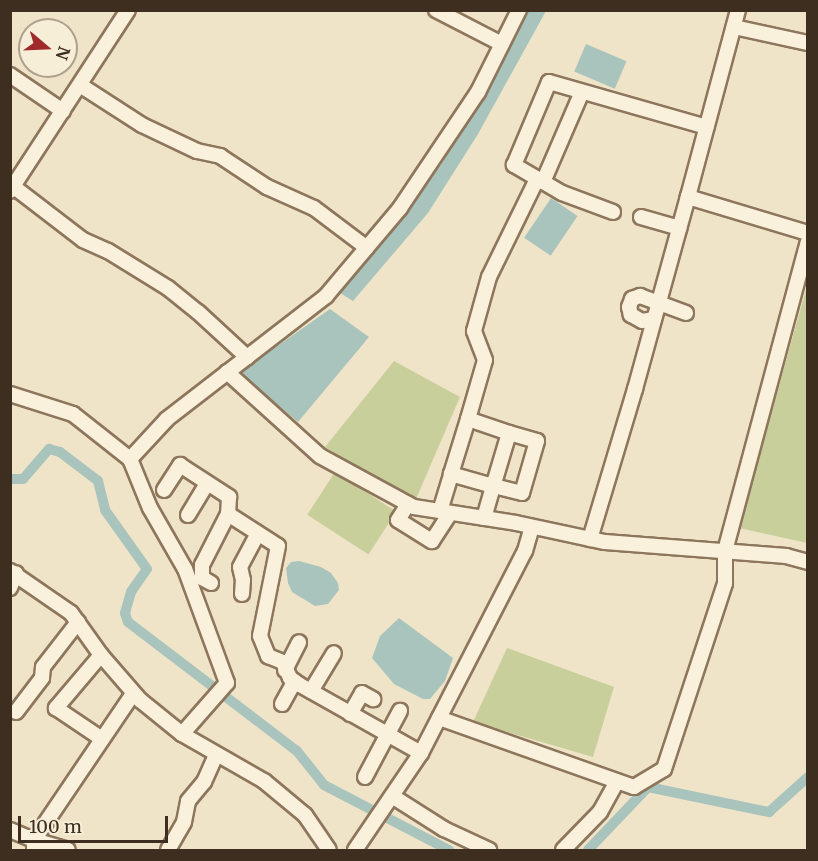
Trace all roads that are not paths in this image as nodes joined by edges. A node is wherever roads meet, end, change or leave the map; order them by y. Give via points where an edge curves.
1 (128, 10) edge
2 (436, 10) edge
3 (519, 10) edge
4 (738, 10) edge
5 (734, 27) junction
6 (807, 43) edge
7 (502, 44) junction
8 (10, 75) edge
9 (80, 85) junction
10 (582, 92) junction
11 (63, 111) junction
12 (707, 127) junction
13 (540, 180) junction
14 (13, 183) edge
15 (688, 197) junction
16 (613, 213) dead end
17 (641, 217) dead end
18 (679, 228) junction
19 (807, 233) edge
20 (807, 242) edge
21 (367, 248) junction
22 (658, 305) junction
23 (686, 313) dead end
24 (654, 319) junction
25 (247, 357) junction
26 (227, 372) junction
27 (10, 394) edge
28 (468, 419) junction
29 (509, 433) junction
30 (130, 459) junction
31 (451, 474) junction
32 (207, 483) junction
33 (493, 486) junction
34 (164, 490) dead end
35 (408, 504) junction
36 (445, 512) junction
37 (228, 514) junction
38 (188, 515) dead end
39 (484, 518) junction
40 (532, 527) junction
41 (258, 533) junction
42 (590, 539) junction
43 (725, 551) junction
44 (807, 562) edge
45 (13, 572) edge
46 (211, 583) dead end
47 (10, 588) edge
48 (242, 594) dead end
49 (78, 622) junction
50 (299, 642) dead end
51 (334, 653) dead end
52 (101, 655) junction
53 (285, 670) junction
54 (295, 681) junction
55 (311, 691) junction
56 (133, 694) junction
57 (373, 699) dead end
58 (282, 704) dead end
59 (400, 711) dead end
60 (16, 712) dead end
61 (350, 714) junction
62 (439, 718) junction
63 (182, 734) junction
64 (387, 735) junction
65 (102, 739) junction
66 (421, 753) junction
67 (216, 755) junction
68 (365, 777) dead end
69 (617, 781) junction
70 (392, 796) junction
71 (10, 830) edge
72 (34, 845) edge
73 (68, 850) edge
74 (168, 850) edge
75 (329, 850) edge
76 (355, 850) edge
77 (489, 850) edge
78 (563, 850) edge

1 - 9 street
2 - 7 street
3 - 7 street
4 - 5 street
5 - 6 street
5 - 12 street
7 - 21 street via 471,101 400,208
8 - 11 street
9 - 11 street
9 - 21 street via 142,125 196,151 220,156 267,187 314,208
10 - 12 street
10 - 13 street
10 - 13 street via 549,82 514,165
11 - 14 street
12 - 15 street
13 - 16 street via 561,193
13 - 28 street via 489,277 474,331 485,360
14 - 25 street via 83,240 168,288
15 - 18 street
15 - 19 street
17 - 18 street
18 - 22 street
20 - 43 street
21 - 25 street via 326,296
22 - 23 street
22 - 24 street
22 - 24 street via 640,296 632,299 629,307 631,315 642,321
24 - 42 street
25 - 26 street
26 - 30 street via 167,419
26 - 35 street via 320,456
27 - 30 street via 73,414
28 - 29 street
28 - 31 street
29 - 33 street
29 - 33 street via 537,441 522,493
30 - 63 street via 150,508 185,569 227,683
31 - 33 street
31 - 36 street
32 - 34 street via 180,465
32 - 37 street via 229,497
32 - 38 street
33 - 39 street
35 - 36 street
35 - 36 street via 398,520 432,541
36 - 39 street
37 - 41 street
37 - 46 street via 202,566 202,578
39 - 40 street
40 - 42 street
40 - 62 street via 525,551
41 - 48 street via 240,567
41 - 53 street via 278,546 260,636 268,656 283,662
42 - 43 street
43 - 44 street via 786,556
43 - 69 street via 725,583 664,769 634,787
45 - 47 street
45 - 49 street
49 - 52 street
49 - 60 street via 43,667 42,678
50 - 53 street
51 - 55 street
52 - 56 street
52 - 65 street via 56,708
53 - 54 street
54 - 55 street
54 - 58 street
55 - 61 street
56 - 63 street
56 - 65 street
57 - 61 street via 362,693
59 - 64 street
61 - 64 street
62 - 66 street
62 - 69 street
63 - 67 street
64 - 66 street
64 - 68 street
65 - 72 street
66 - 70 street
67 - 74 street via 204,782 188,801 184,822
67 - 75 street via 264,781 305,815
69 - 78 street via 600,812
70 - 76 street
70 - 77 street via 444,829
71 - 72 street
72 - 73 street

